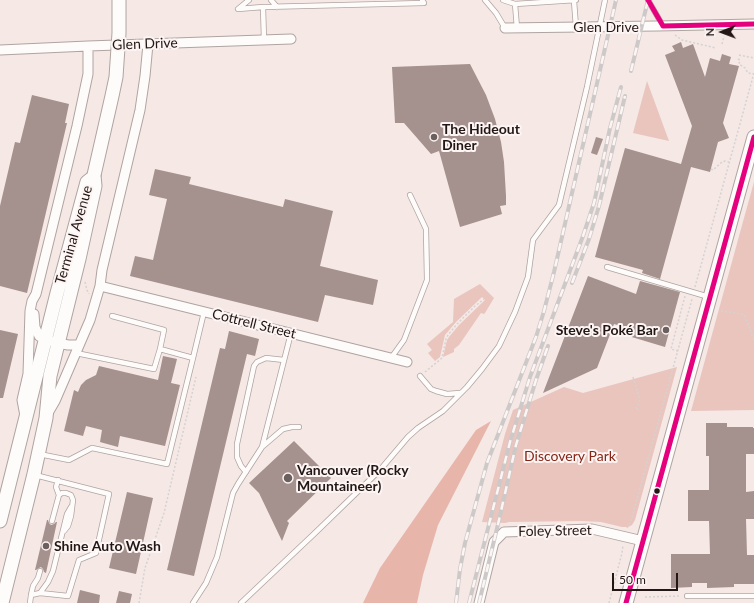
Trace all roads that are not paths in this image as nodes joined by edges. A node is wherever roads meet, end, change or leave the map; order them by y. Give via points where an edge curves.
1 (119, 0) edge
2 (249, 0) edge
3 (271, 0) edge
4 (422, 0) edge
5 (485, 0) edge
6 (503, 0) edge
7 (575, 0) edge
8 (605, 0) edge
9 (648, 0) edge
10 (364, 2) edge
11 (515, 4) junction
12 (263, 7) junction
13 (277, 7) junction
14 (754, 24) edge
15 (663, 26) junction
16 (576, 27) junction
17 (599, 27) junction
18 (505, 28) joint
19 (516, 28) junction
20 (291, 39) dead end
21 (264, 40) junction
22 (148, 44) junction
23 (88, 46) junction
24 (0, 50) edge
25 (754, 137) edge
26 (410, 195) dead end
27 (607, 267) dead end
28 (100, 286) junction
29 (36, 294) junction
30 (710, 297) junction
31 (204, 311) junction
32 (112, 316) dead end
33 (291, 333) junction
34 (52, 342) junction
35 (78, 349) junction
36 (160, 349) junction
37 (193, 358) junction
38 (392, 358) junction
39 (284, 360) junction
40 (407, 362) dead end
41 (420, 376) road end
42 (460, 393) junction
43 (46, 418) junction
44 (26, 420) junction
45 (299, 427) dead end
46 (262, 447) junction
47 (38, 453) junction
48 (246, 472) junction
49 (34, 474) junction
50 (58, 480) junction
51 (59, 495) junction
52 (1, 514) edge
53 (52, 521) dead end
54 (643, 540) junction
55 (40, 571) dead end
56 (40, 593) junction
57 (31, 595) junction
58 (687, 596) road end
59 (754, 596) edge
60 (2, 603) edge
61 (30, 603) edge
62 (193, 603) edge
63 (241, 603) edge
64 (479, 603) edge
65 (626, 603) edge

1 - 34 main road, Terminal Avenue, bridge via 116,77 94,175 95,186 79,259
2 - 12 lane via 238,9
3 - 13 lane
4 - 10 lane via 424,3
5 - 18 lane
6 - 11 lane
7 - 11 lane
7 - 16 lane
8 - 17 lane
9 - 15 lane
10 - 13 lane
11 - 19 lane
12 - 13 lane
12 - 21 lane
14 - 15 street, Glen Drive
15 - 17 street, Glen Drive
16 - 17 street, Glen Drive
16 - 19 street, Glen Drive
17 - 42 lane via 559,206 533,240 528,277 499,346 482,370
18 - 19 street, Glen Drive
20 - 21 street, Glen Drive
21 - 22 street, Glen Drive
22 - 23 street, Glen Drive
22 - 28 street, Terminal Avenue via 140,110
23 - 24 street, Glen Drive
23 - 29 street, Terminal Avenue via 88,74
25 - 30 main road
26 - 38 lane via 426,229 426,280 404,340
27 - 30 lane
28 - 31 street, Cottrell Street
28 - 35 street, Terminal Avenue
29 - 34 street via 38,298 35,327 39,336
29 - 44 street, Terminal Avenue via 29,318 28,374 22,400
30 - 54 main road
31 - 33 street, Cottrell Street
31 - 37 lane
32 - 36 lane via 164,330
33 - 38 street, Cottrell Street
33 - 39 lane
34 - 35 street
34 - 43 main road, Terminal Avenue
34 - 44 main road, Terminal Avenue
35 - 36 lane via 154,369
35 - 43 street, Terminal Avenue
36 - 37 lane
37 - 47 lane via 167,464 92,448 69,460
38 - 40 street, Cottrell Street
39 - 46 lane
39 - 48 lane via 266,358 254,366 237,444 237,457
41 - 42 lane via 436,392
42 - 63 lane via 408,437 374,475
43 - 47 main road, Terminal Avenue
44 - 52 main road, Terminal Avenue
45 - 46 lane via 283,429
46 - 48 lane
47 - 49 main road, Terminal Avenue
48 - 62 lane via 233,494 217,557
49 - 50 lane
49 - 60 main road, Terminal Avenue
50 - 51 lane via 56,487
50 - 56 lane via 109,494 96,553 80,560 68,596
51 - 53 lane
51 - 56 lane via 66,493 73,500 68,526 63,532 54,571
54 - 64 street, Foley Street via 592,529 504,532 494,542
54 - 65 main road
55 - 57 lane
56 - 57 lane
57 - 61 lane
58 - 59 lane

